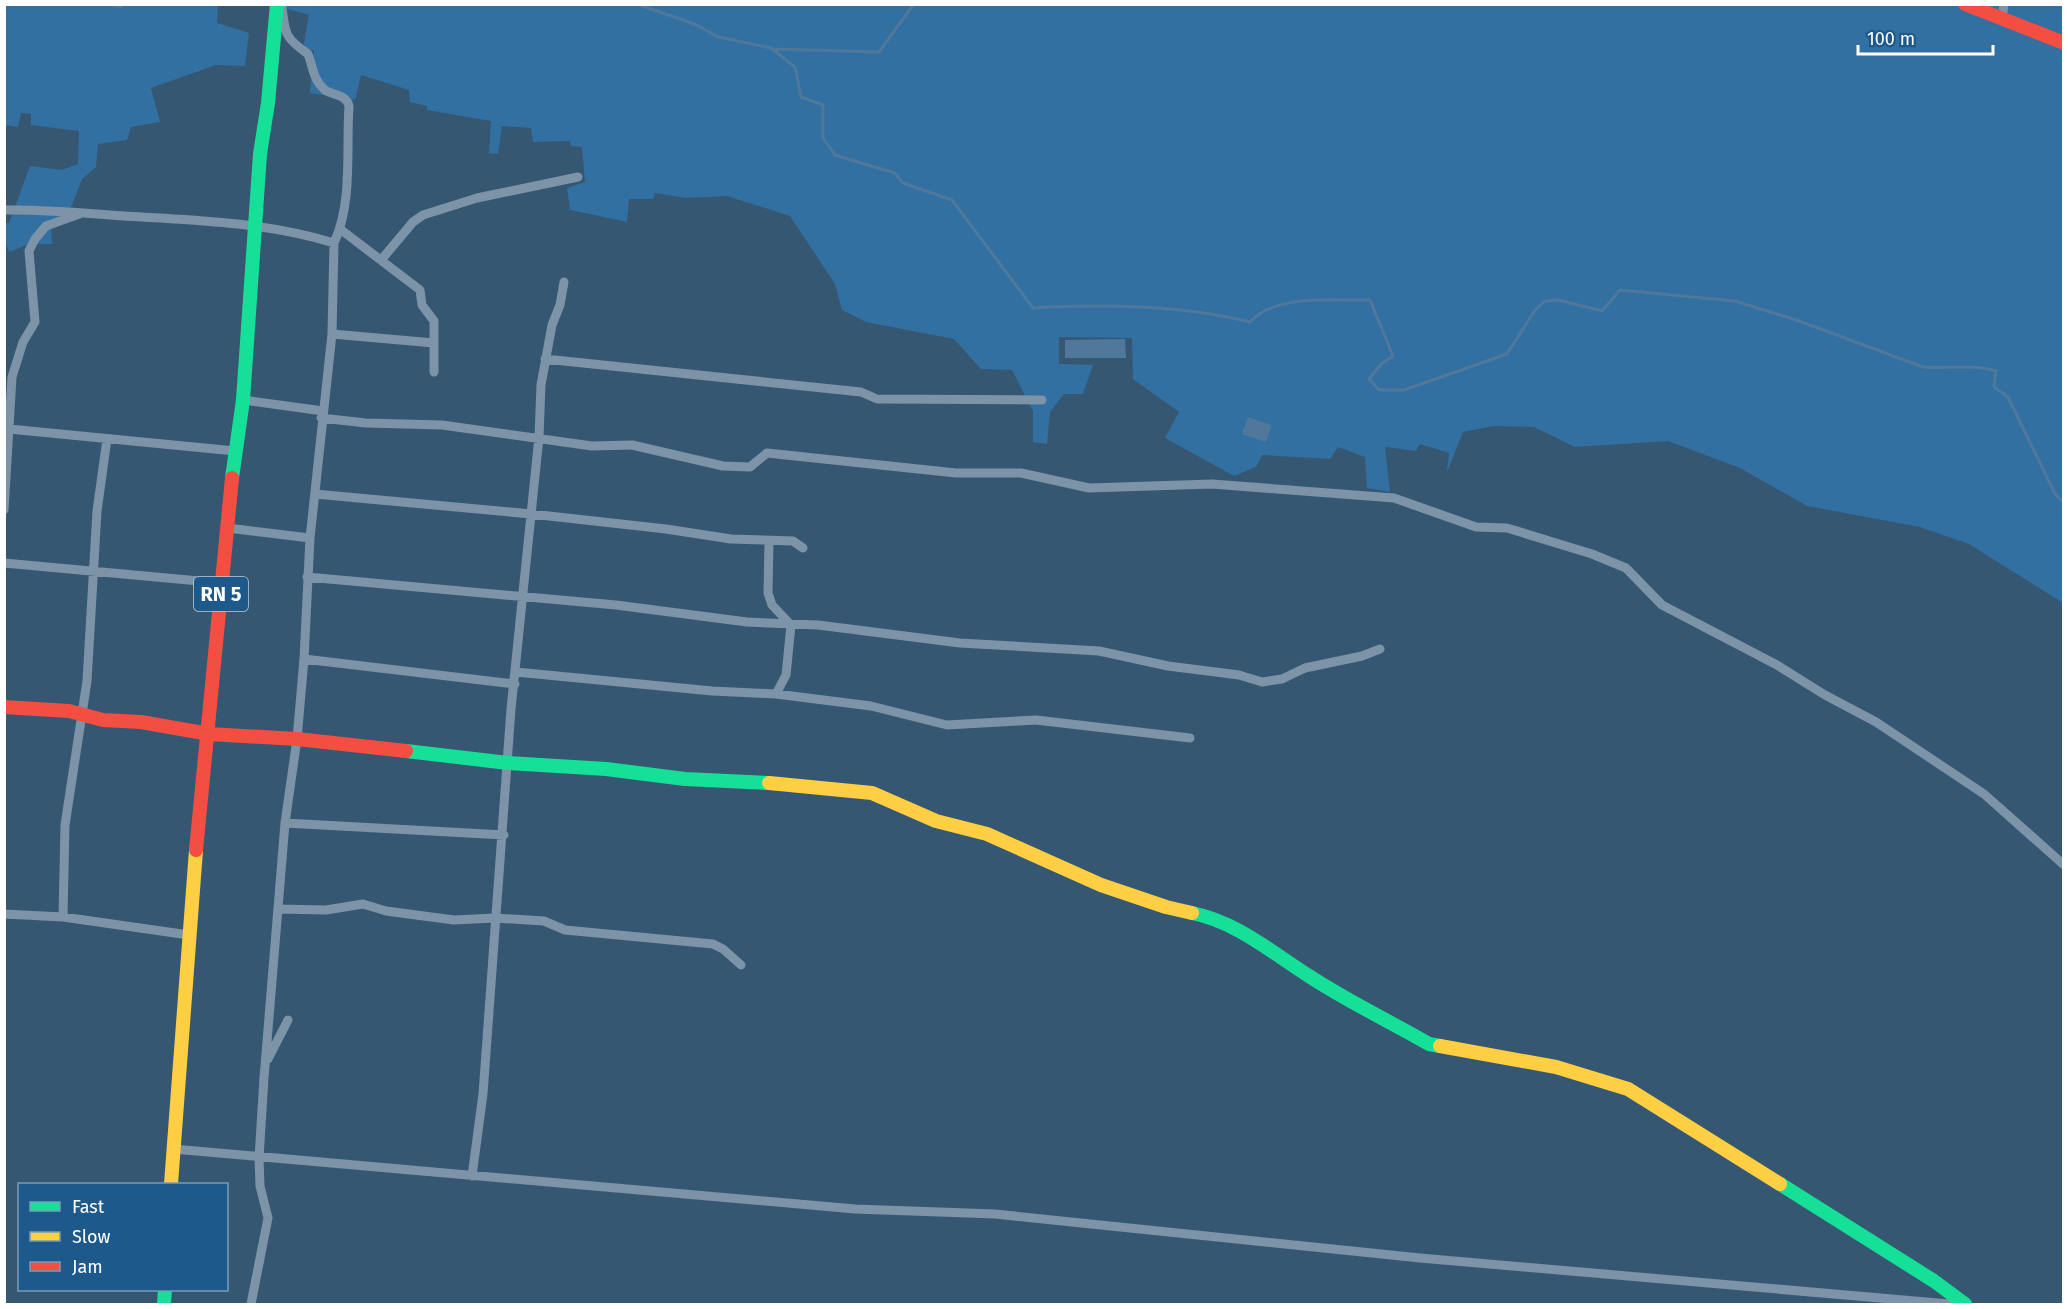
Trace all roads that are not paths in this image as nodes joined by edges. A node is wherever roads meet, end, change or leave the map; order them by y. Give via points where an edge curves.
1 (280, 4) edge
2 (1965, 4) edge
3 (2003, 11) edge
4 (2064, 43) edge
5 (578, 177) dead end
6 (4, 210) edge
7 (82, 213) junction
8 (256, 228) junction
9 (340, 229) junction
10 (334, 243) junction
11 (382, 259) junction
12 (564, 282) dead end
13 (332, 334) junction
14 (434, 343) junction
15 (545, 359) junction
16 (434, 372) dead end
17 (8, 376) edge
18 (243, 400) junction
19 (1042, 400) dead end
20 (322, 414) junction
21 (9, 429) junction
22 (539, 437) junction
23 (107, 439) junction
24 (235, 451) junction
25 (6, 460) edge
26 (315, 494) junction
27 (4, 510) edge
28 (531, 514) junction
29 (228, 528) junction
30 (310, 538) junction
31 (769, 541) junction
32 (803, 548) dead end
33 (4, 563) edge
34 (96, 571) junction
35 (307, 577) junction
36 (221, 584) junction
37 (525, 598) junction
38 (791, 626) junction
39 (1380, 649) dead end
40 (304, 659) junction
41 (516, 672) junction
42 (514, 684) junction
43 (776, 694) junction
44 (4, 708) edge
45 (82, 715) junction
46 (209, 734) junction
47 (297, 738) junction
48 (1190, 738) dead end
49 (508, 763) junction
50 (285, 824) junction
51 (504, 835) junction
52 (2064, 865) edge
53 (278, 909) junction
54 (4, 914) edge
55 (63, 917) junction
56 (495, 918) junction
57 (189, 935) junction
58 (741, 965) dead end
59 (288, 1020) dead end
60 (265, 1064) junction
61 (173, 1149) junction
62 (259, 1158) junction
63 (472, 1176) junction
64 (171, 1183) edge
65 (251, 1305) edge
66 (1949, 1305) edge
67 (1965, 1305) edge

1 - 8 street, RN 5 via 260,154
1 - 9 street via 286,35 308,54 315,78 349,103
2 - 3 street
3 - 4 street
5 - 11 street via 477,198 423,215
6 - 7 street
7 - 8 street
7 - 17 street via 46,226 31,245 29,265 35,322
8 - 10 street via 284,230
8 - 18 street, RN 5
9 - 10 street
9 - 11 street
10 - 13 street
11 - 14 street via 420,290 422,305 434,321
12 - 15 street
13 - 14 street
13 - 20 street
14 - 16 street
15 - 19 street via 861,392 877,399
15 - 22 street
17 - 21 street
18 - 20 street
18 - 24 street, RN 5
20 - 22 street via 366,423 441,426
20 - 26 street
21 - 23 street
21 - 25 street
22 - 28 street
22 - 52 street via 592,446 632,445 723,466 750,467 768,453 956,473 1021,474 1089,488 1212,484 1394,498 1476,527 1507,528 1626,568 1662,605 1876,722 1984,794
23 - 24 street
23 - 34 street via 97,511
24 - 29 street, RN 5
25 - 27 street
26 - 28 street
26 - 30 street
28 - 31 street
28 - 37 street
29 - 30 street
29 - 36 street, RN 5
30 - 35 street
31 - 32 street via 796,541
31 - 38 street via 768,593 772,605
33 - 34 street
34 - 36 street
34 - 45 street
35 - 37 street
35 - 40 street
36 - 46 street, RN 5
37 - 38 street
37 - 41 street
38 - 39 street via 960,644 1098,651 1262,682
38 - 43 street via 786,675
40 - 42 street
40 - 47 street
41 - 42 street
41 - 43 street
42 - 49 street
43 - 48 street via 871,706 947,725 1039,720
44 - 45 street
45 - 46 street
45 - 55 street via 65,825
46 - 47 street
46 - 57 street, RN 5
47 - 49 street
47 - 50 street
49 - 51 street
49 - 67 street via 872,793 936,821 987,834 1101,885 1166,907 1212,917 1242,931 1310,977 1429,1044 1556,1067 1628,1089 1934,1281
50 - 51 street
50 - 53 street
51 - 56 street
53 - 56 street via 326,910 363,904 454,920
53 - 60 street
54 - 55 street
55 - 57 street
56 - 58 street via 544,921 565,930 713,944
56 - 63 street via 483,1094
57 - 61 street, RN 5
59 - 60 street
60 - 62 street
61 - 62 street
61 - 64 street, RN 5
62 - 63 street
62 - 65 street via 260,1186 268,1218
63 - 66 street via 855,1209 995,1214 1397,1256

